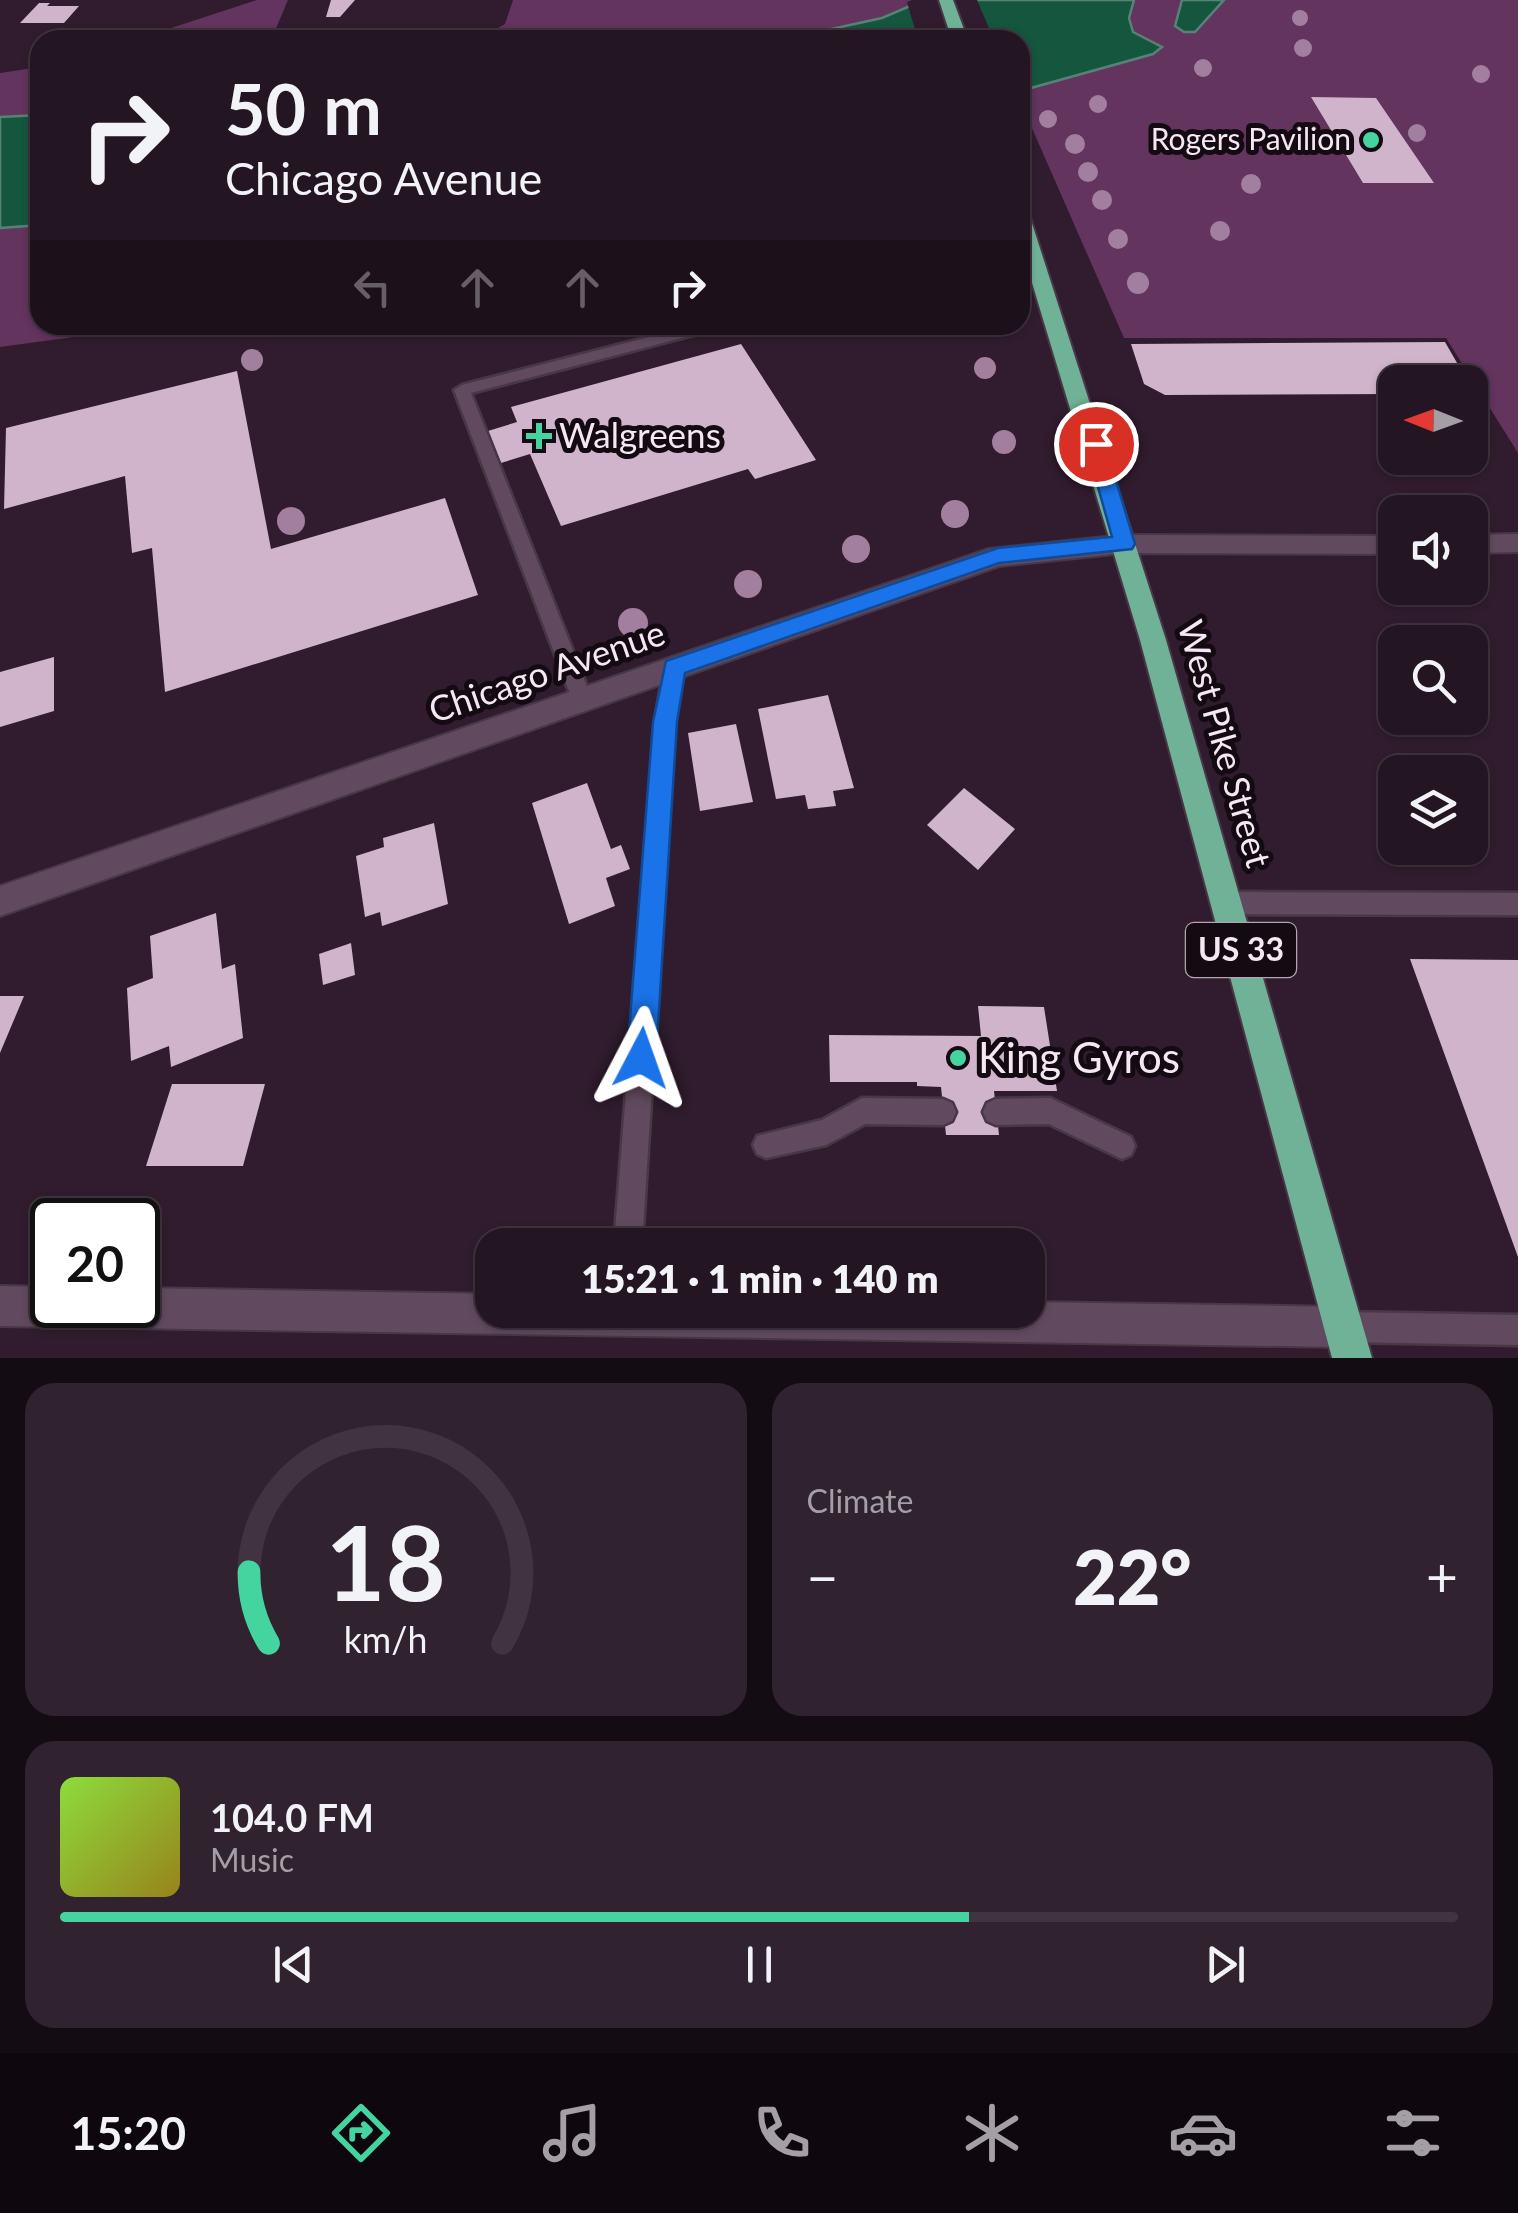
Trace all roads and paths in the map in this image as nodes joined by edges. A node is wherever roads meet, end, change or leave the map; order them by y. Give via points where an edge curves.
1 (946, 0) edge
2 (956, 30) edge
3 (1030, 278) edge
4 (676, 335) edge
5 (1518, 543) edge
6 (1124, 544) junction
7 (1488, 544) edge
8 (1378, 545) edge
9 (674, 667) junction
10 (582, 699) junction
11 (0, 901) edge
12 (1229, 903) junction
13 (1518, 904) edge
14 (943, 1112) dead end
15 (996, 1112) dead end
16 (766, 1144) dead end
17 (1122, 1146) dead end
18 (629, 1228) edge
19 (0, 1306) edge
20 (475, 1311) edge
21 (1010, 1328) edge
22 (1518, 1330) edge
23 (1348, 1342) edge

1 - 2 highway
3 - 6 highway, West Pike Street / US 33
4 - 10 lane via 462,390
5 - 7 street
6 - 8 street, Chicago Avenue
6 - 9 street, Chicago Avenue via 998,556
6 - 12 highway, West Pike Street / US 33
9 - 10 street, Chicago Avenue
9 - 18 lane
10 - 11 street, Chicago Avenue
12 - 13 lane
12 - 23 highway, West Pike Street / US 33
14 - 16 lane via 862,1111 826,1132
15 - 17 lane via 1050,1111
19 - 20 street
21 - 23 street
22 - 23 lane

